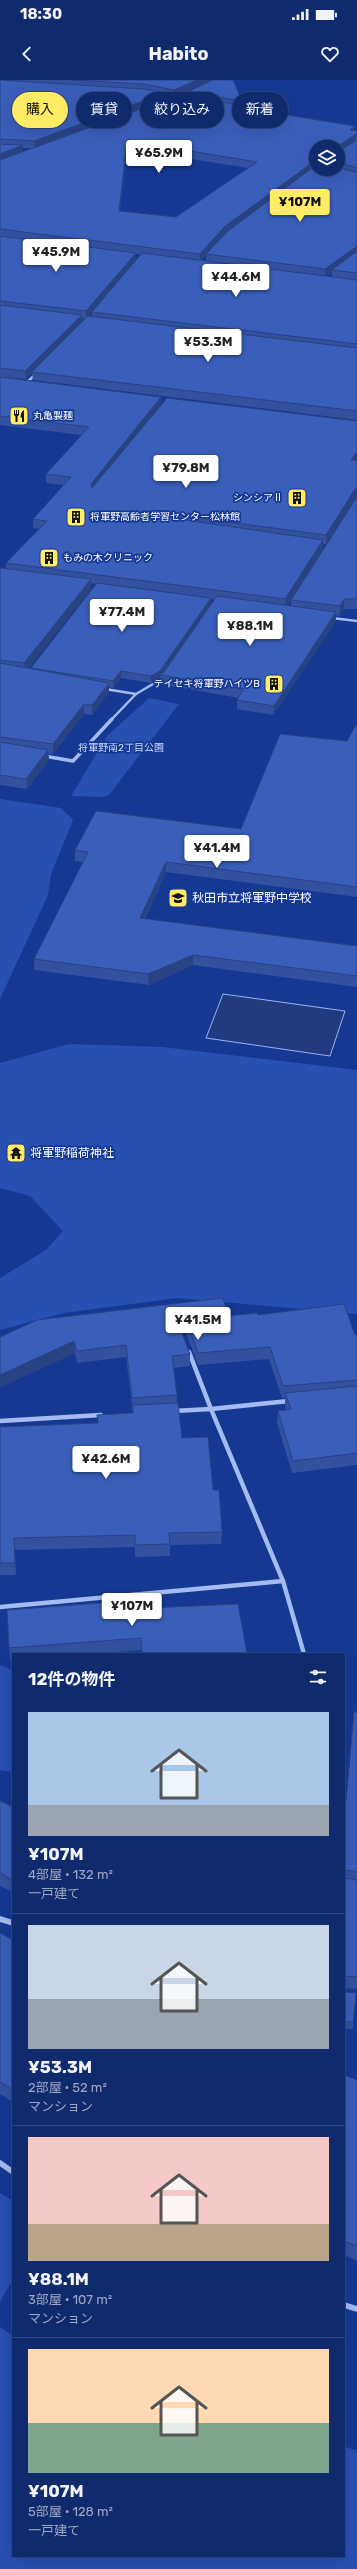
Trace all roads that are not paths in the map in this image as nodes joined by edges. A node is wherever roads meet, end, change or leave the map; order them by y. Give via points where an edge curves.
1 (41, 369) edge
2 (25, 384) edge
3 (330, 618) edge
4 (357, 621) edge
5 (166, 675) edge
6 (96, 687) edge
7 (136, 694) junction
8 (37, 755) edge
9 (186, 1345) edge
10 (295, 1400) edge
11 (211, 1409) junction
12 (164, 1411) edge
13 (109, 1415) edge
14 (0, 1421) edge
15 (283, 1581) junction
16 (0, 1607) edge
17 (304, 1653) edge
18 (0, 1919) edge
19 (12, 1923) edge
20 (0, 2162) edge
21 (12, 2171) edge
22 (345, 2305) edge
23 (357, 2309) edge

1 - 2 street
3 - 4 street
5 - 7 street via 162,680
6 - 7 street
7 - 8 street via 73,761
9 - 11 street
10 - 11 street
11 - 12 street
11 - 15 street
13 - 14 street
15 - 16 street
15 - 17 street
18 - 19 street
20 - 21 street
22 - 23 street

